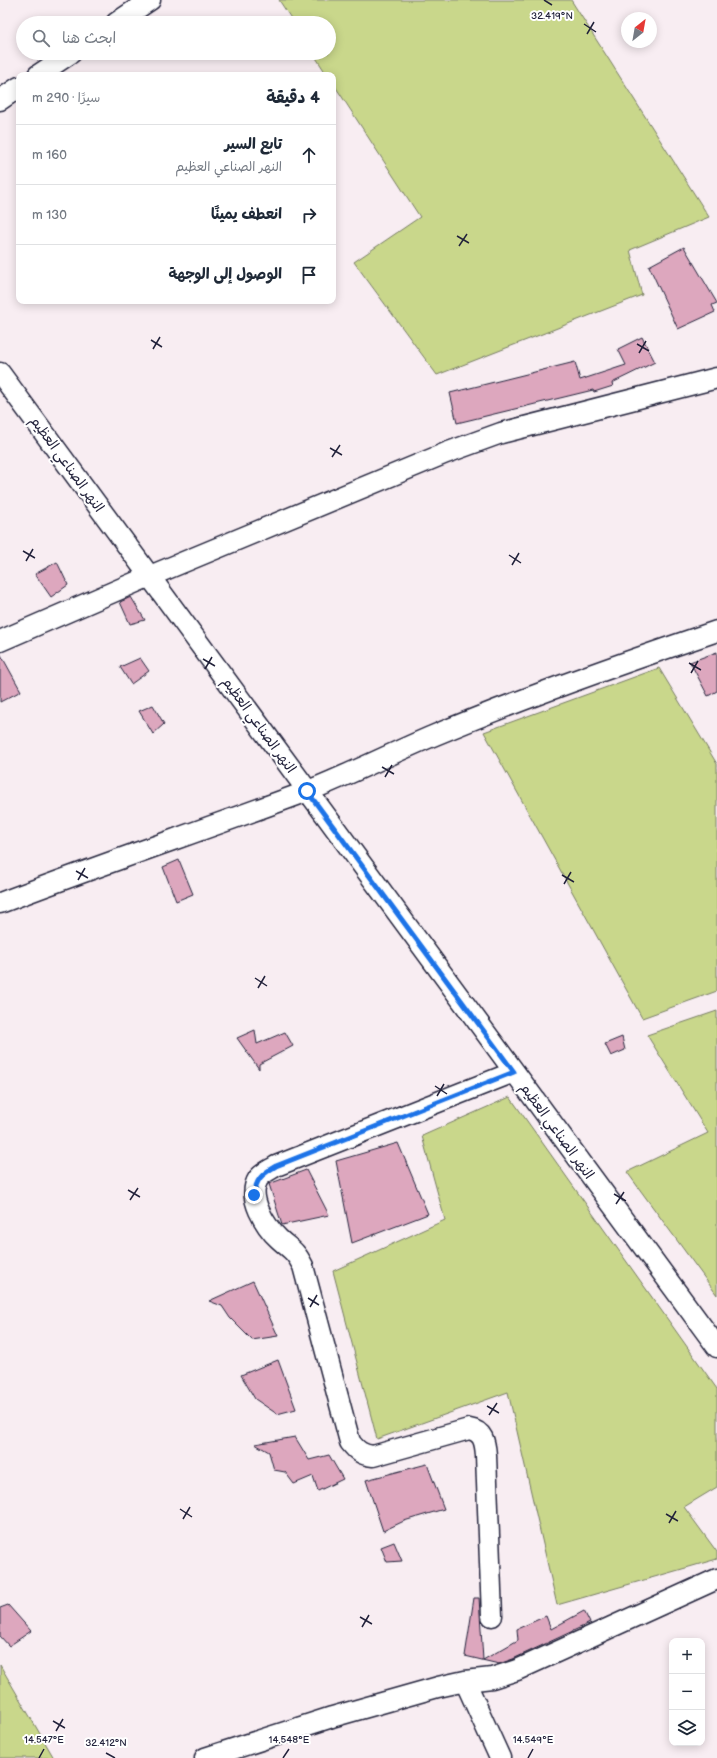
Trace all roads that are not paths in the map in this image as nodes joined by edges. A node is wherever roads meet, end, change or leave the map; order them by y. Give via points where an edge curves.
1 (150, 0) edge
2 (126, 16) edge
3 (60, 60) edge
4 (42, 72) edge
5 (16, 90) edge
6 (0, 100) edge
7 (0, 373) edge
8 (717, 378) edge
9 (150, 576) junction
10 (717, 631) edge
11 (0, 641) edge
12 (307, 791) junction
13 (0, 903) edge
14 (514, 1072) junction
15 (717, 1347) edge
16 (717, 1579) edge
17 (492, 1616) dead end
18 (465, 1681) junction
19 (205, 1758) edge
20 (500, 1758) edge

1 - 2 street
3 - 4 street
5 - 6 street
7 - 9 street, النهر الصناعي العظيم
8 - 9 street via 501,433 446,453
9 - 11 street
9 - 12 street, النهر الصناعي العظيم
10 - 12 street via 588,675 434,735
12 - 13 street via 101,864
12 - 14 street, النهر الصناعي العظيم
14 - 15 street, النهر الصناعي العظيم
14 - 17 street via 276,1166 259,1177 254,1195 264,1221 279,1239 292,1249 303,1266 350,1442 356,1450 364,1455 373,1456 469,1429 476,1430 482,1435 486,1455
16 - 18 street via 517,1670 492,1678
18 - 19 street via 332,1717
18 - 20 street

